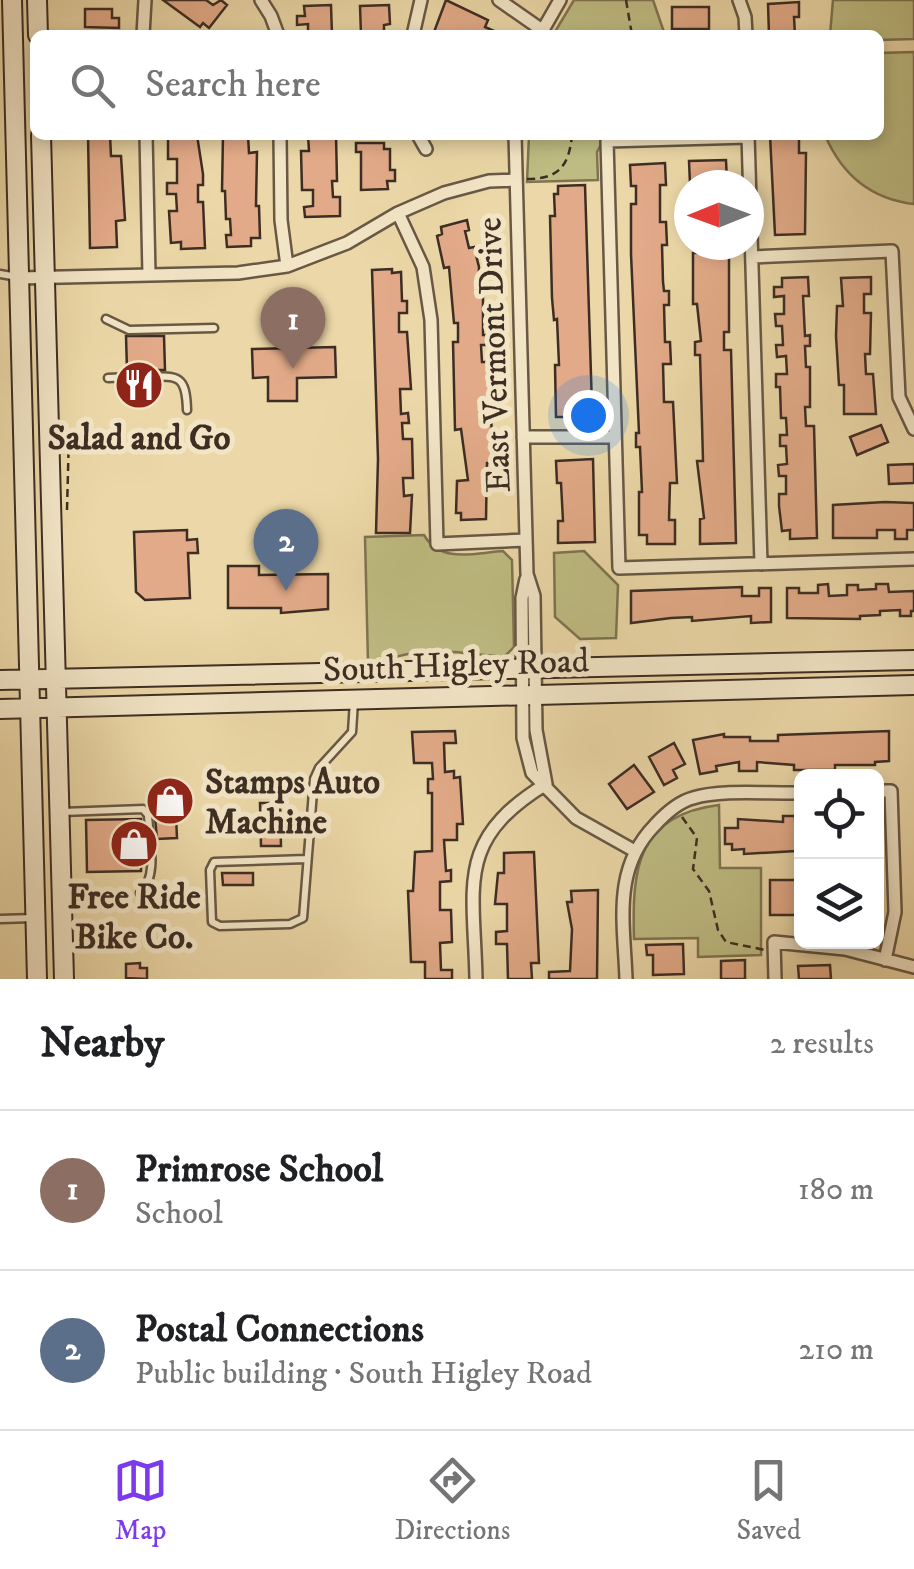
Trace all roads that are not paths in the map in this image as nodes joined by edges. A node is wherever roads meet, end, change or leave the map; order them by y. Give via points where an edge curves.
1 (12, 0) edge
2 (38, 0) edge
3 (146, 0) edge
4 (260, 0) edge
5 (421, 0) edge
6 (499, 0) edge
7 (560, 0) edge
8 (739, 0) edge
9 (38, 30) edge
10 (143, 30) edge
11 (276, 30) edge
12 (414, 30) edge
13 (537, 30) edge
14 (541, 30) edge
15 (746, 30) edge
16 (8, 108) edge
17 (41, 140) edge
18 (146, 140) edge
19 (280, 140) edge
20 (421, 140) edge
21 (515, 140) edge
22 (635, 140) edge
23 (748, 140) edge
24 (426, 150) dead end
25 (749, 170) edge
26 (520, 179) junction
27 (398, 213) junction
28 (764, 257) edge
29 (752, 260) edge
30 (288, 266) junction
31 (149, 275) junction
32 (10, 276) edge
33 (45, 277) junction
34 (106, 318) dead end
35 (214, 328) dead end
36 (132, 377) dead end
37 (144, 377) dead end
38 (108, 378) dead end
39 (187, 410) dead end
40 (914, 430) edge
41 (615, 436) junction
42 (523, 437) junction
43 (526, 540) junction
44 (914, 559) edge
45 (761, 564) junction
46 (914, 660) edge
47 (530, 669) junction
48 (348, 672) junction
49 (58, 678) junction
50 (0, 680) edge
51 (30, 680) junction
52 (914, 685) edge
53 (530, 694) junction
54 (354, 700) junction
55 (58, 708) junction
56 (0, 709) edge
57 (30, 709) junction
58 (546, 784) junction
59 (884, 792) edge
60 (794, 794) edge
61 (61, 812) junction
62 (637, 844) junction
63 (306, 859) junction
64 (140, 893) dead end
65 (36, 918) junction
66 (0, 919) edge
67 (885, 960) junction
68 (914, 968) edge
69 (37, 979) edge
70 (64, 979) edge
71 (476, 979) edge
72 (626, 979) edge
73 (774, 979) edge

1 - 16 main road
2 - 9 main road
3 - 10 street
4 - 11 street
5 - 12 street
6 - 13 street
7 - 14 street
8 - 15 street
16 - 32 main road
17 - 33 main road
18 - 31 street
19 - 30 street
20 - 24 street
21 - 26 street, East Vermont Drive
22 - 41 street via 607,141
23 - 25 street
26 - 27 street via 444,192
26 - 42 street, East Vermont Drive
27 - 30 street
27 - 43 street via 422,267 430,320 438,544
28 - 40 street via 892,252 898,397
29 - 45 street
30 - 31 street
31 - 33 street
32 - 33 street
32 - 51 main road
33 - 49 main road
34 - 35 lane via 129,330
36 - 38 lane
37 - 39 lane via 180,379
41 - 42 street
41 - 45 street via 620,568
42 - 43 street, East Vermont Drive
43 - 47 street, East Vermont Drive via 534,596
44 - 45 street
46 - 47 main road, South Higley Road
47 - 48 main road, South Higley Road
47 - 53 street, East Vermont Drive
48 - 49 main road, South Higley Road
48 - 54 main road
49 - 51 main road, South Higley Road
49 - 55 main road
50 - 51 main road, South Higley Road
51 - 57 main road
52 - 53 main road, South Higley Road
53 - 54 main road, South Higley Road
53 - 58 street, East Vermont Drive via 525,756
54 - 55 main road, South Higley Road
54 - 63 lane via 352,732 315,773
55 - 57 main road, South Higley Road
55 - 61 main road
56 - 57 main road, South Higley Road
57 - 65 main road
58 - 62 street, East Vermont Drive via 576,818
58 - 71 street via 504,812 479,852
59 - 67 street via 892,791 896,912
60 - 62 street via 692,798 666,813
61 - 64 lane via 143,809 151,874
61 - 70 main road
62 - 72 street via 623,894
63 - 63 lane via 300,922 212,922 214,862
65 - 66 lane
65 - 69 main road
67 - 68 street
67 - 73 street via 845,950 768,946

